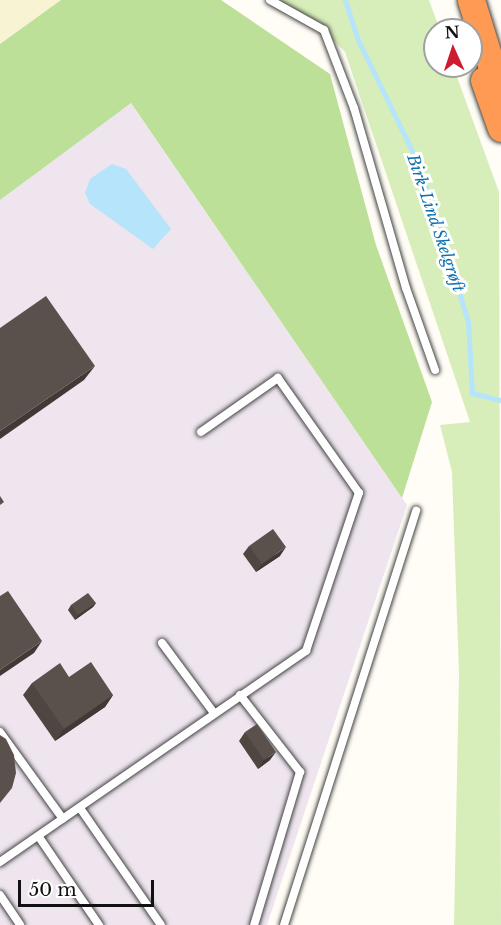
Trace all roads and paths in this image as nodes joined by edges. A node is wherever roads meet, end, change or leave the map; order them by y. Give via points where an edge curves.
1 (270, 0) edge
2 (455, 0) edge
3 (471, 0) edge
4 (462, 18) edge
5 (483, 76) edge
6 (501, 97) edge
7 (501, 128) edge
8 (435, 370) dead end
9 (201, 432) dead end
10 (416, 512) dead end
11 (162, 642) dead end
12 (240, 694) junction
13 (214, 713) junction
14 (0, 732) edge
15 (80, 808) junction
16 (63, 819) junction
17 (39, 837) junction
18 (0, 862) edge
19 (0, 895) edge
20 (20, 925) edge
21 (99, 925) edge
22 (161, 925) edge
23 (254, 925) edge
24 (284, 925) edge

1 - 8 lane via 324,30 354,108 406,288
2 - 4 highway
3 - 6 highway
5 - 7 highway
9 - 12 lane via 278,378 359,493 306,651
10 - 24 lane
11 - 13 lane
12 - 13 lane
12 - 23 lane via 300,772
13 - 15 lane
14 - 16 lane
15 - 16 lane
15 - 22 lane
16 - 17 lane
17 - 18 lane
17 - 21 lane
19 - 20 lane

